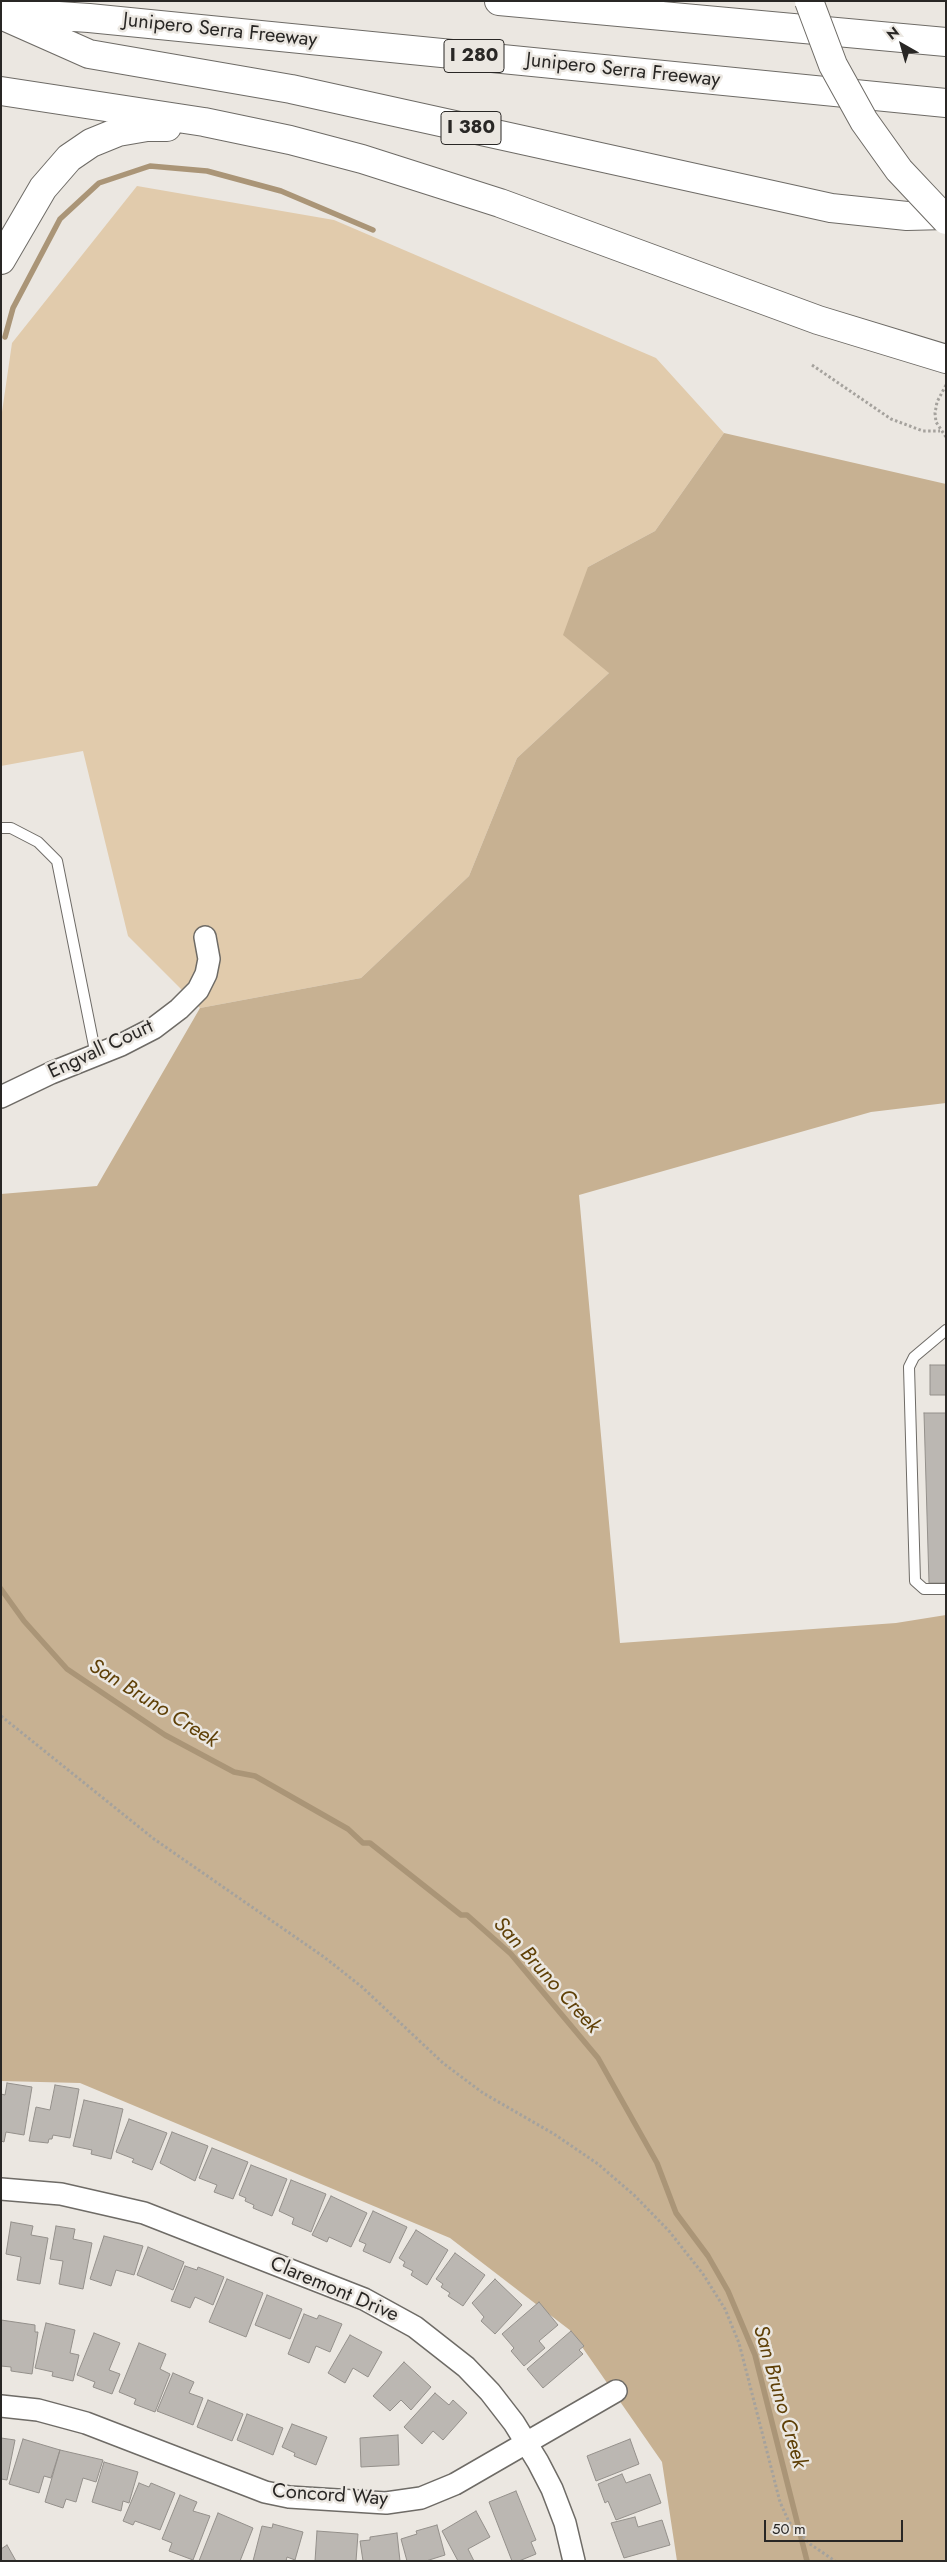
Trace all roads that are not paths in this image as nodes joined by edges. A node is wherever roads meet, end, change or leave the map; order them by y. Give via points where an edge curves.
1 (499, 1) edge
2 (809, 1) edge
3 (1, 14) edge
4 (946, 42) edge
5 (1, 91) edge
6 (946, 103) edge
7 (946, 215) edge
8 (946, 220) edge
9 (620, 248) junction
10 (1, 260) edge
11 (946, 360) edge
12 (1, 828) edge
13 (206, 938) dead end
14 (96, 1056) junction
15 (1, 1097) edge
16 (946, 1330) edge
17 (946, 1589) edge
18 (1, 2189) edge
19 (616, 2391) dead end
20 (1, 2406) edge
21 (528, 2444) junction
22 (574, 2561) edge

1 - 4 highway
2 - 8 highway, bridge via 833,65 864,121 899,170
3 - 6 highway, Junipero Serra Freeway / I 280 via 89,18
3 - 7 highway, I 380 via 88,54 300,91 831,208 907,216
5 - 9 highway via 186,118 327,149 441,183
9 - 10 highway via 570,239 393,178 324,159 202,132 147,127 105,136 69,158 38,194
9 - 11 highway via 803,315
12 - 14 lane via 11,828 38,842 57,861
13 - 14 street, Engvall Court via 209,959 198,990 154,1028
14 - 15 street, Engvall Court
16 - 17 lane via 914,1357 909,1367 914,1581 924,1589
18 - 21 street, Claremont Drive via 61,2194 125,2207 377,2306 416,2327 466,2367 490,2392
19 - 21 street, Concord Way
20 - 21 street, Concord Way via 44,2411 86,2423 265,2492 355,2502 386,2503 430,2495
21 - 22 street, Claremont Drive via 558,2506

